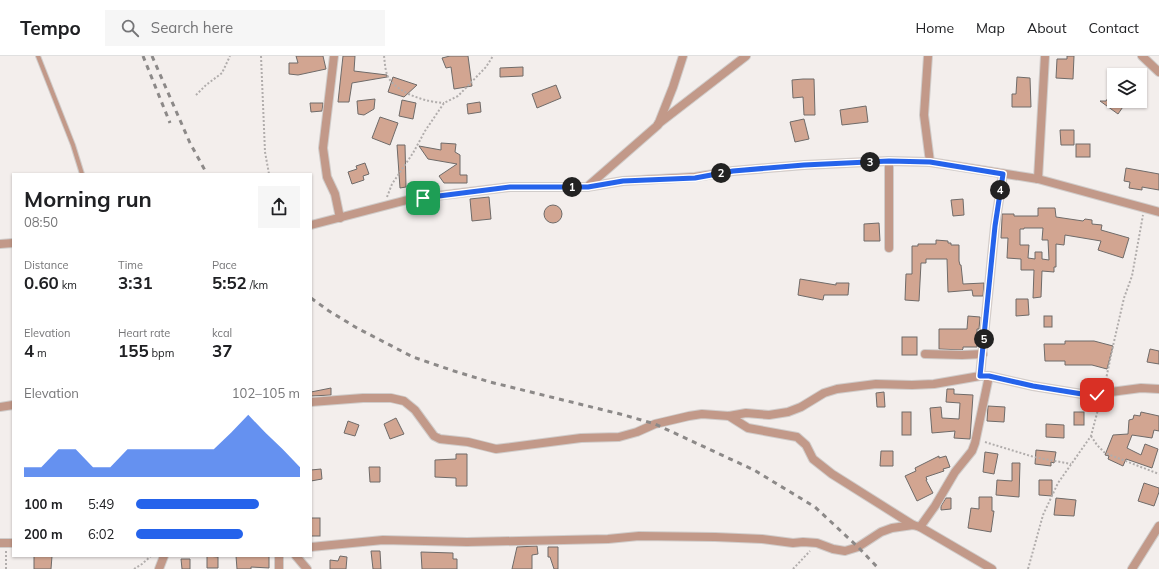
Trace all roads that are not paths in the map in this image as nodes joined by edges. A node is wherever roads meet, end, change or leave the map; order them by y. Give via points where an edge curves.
1 (38, 56) edge
2 (334, 56) edge
3 (683, 56) edge
4 (746, 56) edge
5 (928, 56) edge
6 (1045, 56) edge
7 (1142, 56) edge
8 (1159, 72) edge
9 (658, 124) junction
10 (889, 161) junction
11 (930, 162) junction
12 (82, 173) edge
13 (1003, 174) junction
14 (1038, 179) junction
15 (588, 187) junction
16 (1159, 212) edge
17 (340, 218) junction
18 (312, 225) edge
19 (12, 243) edge
20 (0, 244) edge
21 (889, 248) dead end
22 (925, 354) dead end
23 (983, 354) junction
24 (980, 376) junction
25 (989, 376) junction
26 (1159, 389) edge
27 (312, 402) edge
28 (12, 405) edge
29 (0, 407) edge
30 (729, 416) junction
31 (916, 526) junction
32 (1159, 526) edge
33 (312, 547) edge
34 (164, 557) edge
35 (279, 557) edge
36 (297, 557) edge
37 (159, 569) edge
38 (279, 569) edge
39 (307, 569) edge
40 (992, 569) edge
41 (1132, 569) edge

1 - 12 lane
2 - 17 street via 323,148 327,177 335,194
3 - 9 street
4 - 9 street
5 - 11 street via 924,115
6 - 14 street
7 - 8 street
9 - 15 street
10 - 11 street
10 - 15 street via 741,170 695,178 623,181
10 - 21 street
11 - 13 street
13 - 14 street
13 - 23 street via 995,226
14 - 16 street
15 - 17 street via 510,187 411,199
17 - 18 street
19 - 20 street
22 - 23 street
23 - 24 street
24 - 25 street
24 - 30 street via 934,384 850,386 824,393 788,412
25 - 26 street via 1088,395 1140,388
25 - 31 street via 972,451 955,472 935,506
27 - 30 street via 370,398 404,401 416,410 434,436 440,440 468,442 496,449 581,438 619,437 655,424 702,414
28 - 29 street
30 - 31 street via 748,428 797,437 806,445 814,459 832,474
31 - 33 street via 892,528 858,547 845,550 817,543 793,544 762,539 639,536 468,542 382,540
31 - 40 street
32 - 41 street
34 - 37 street
35 - 38 street
36 - 39 street

